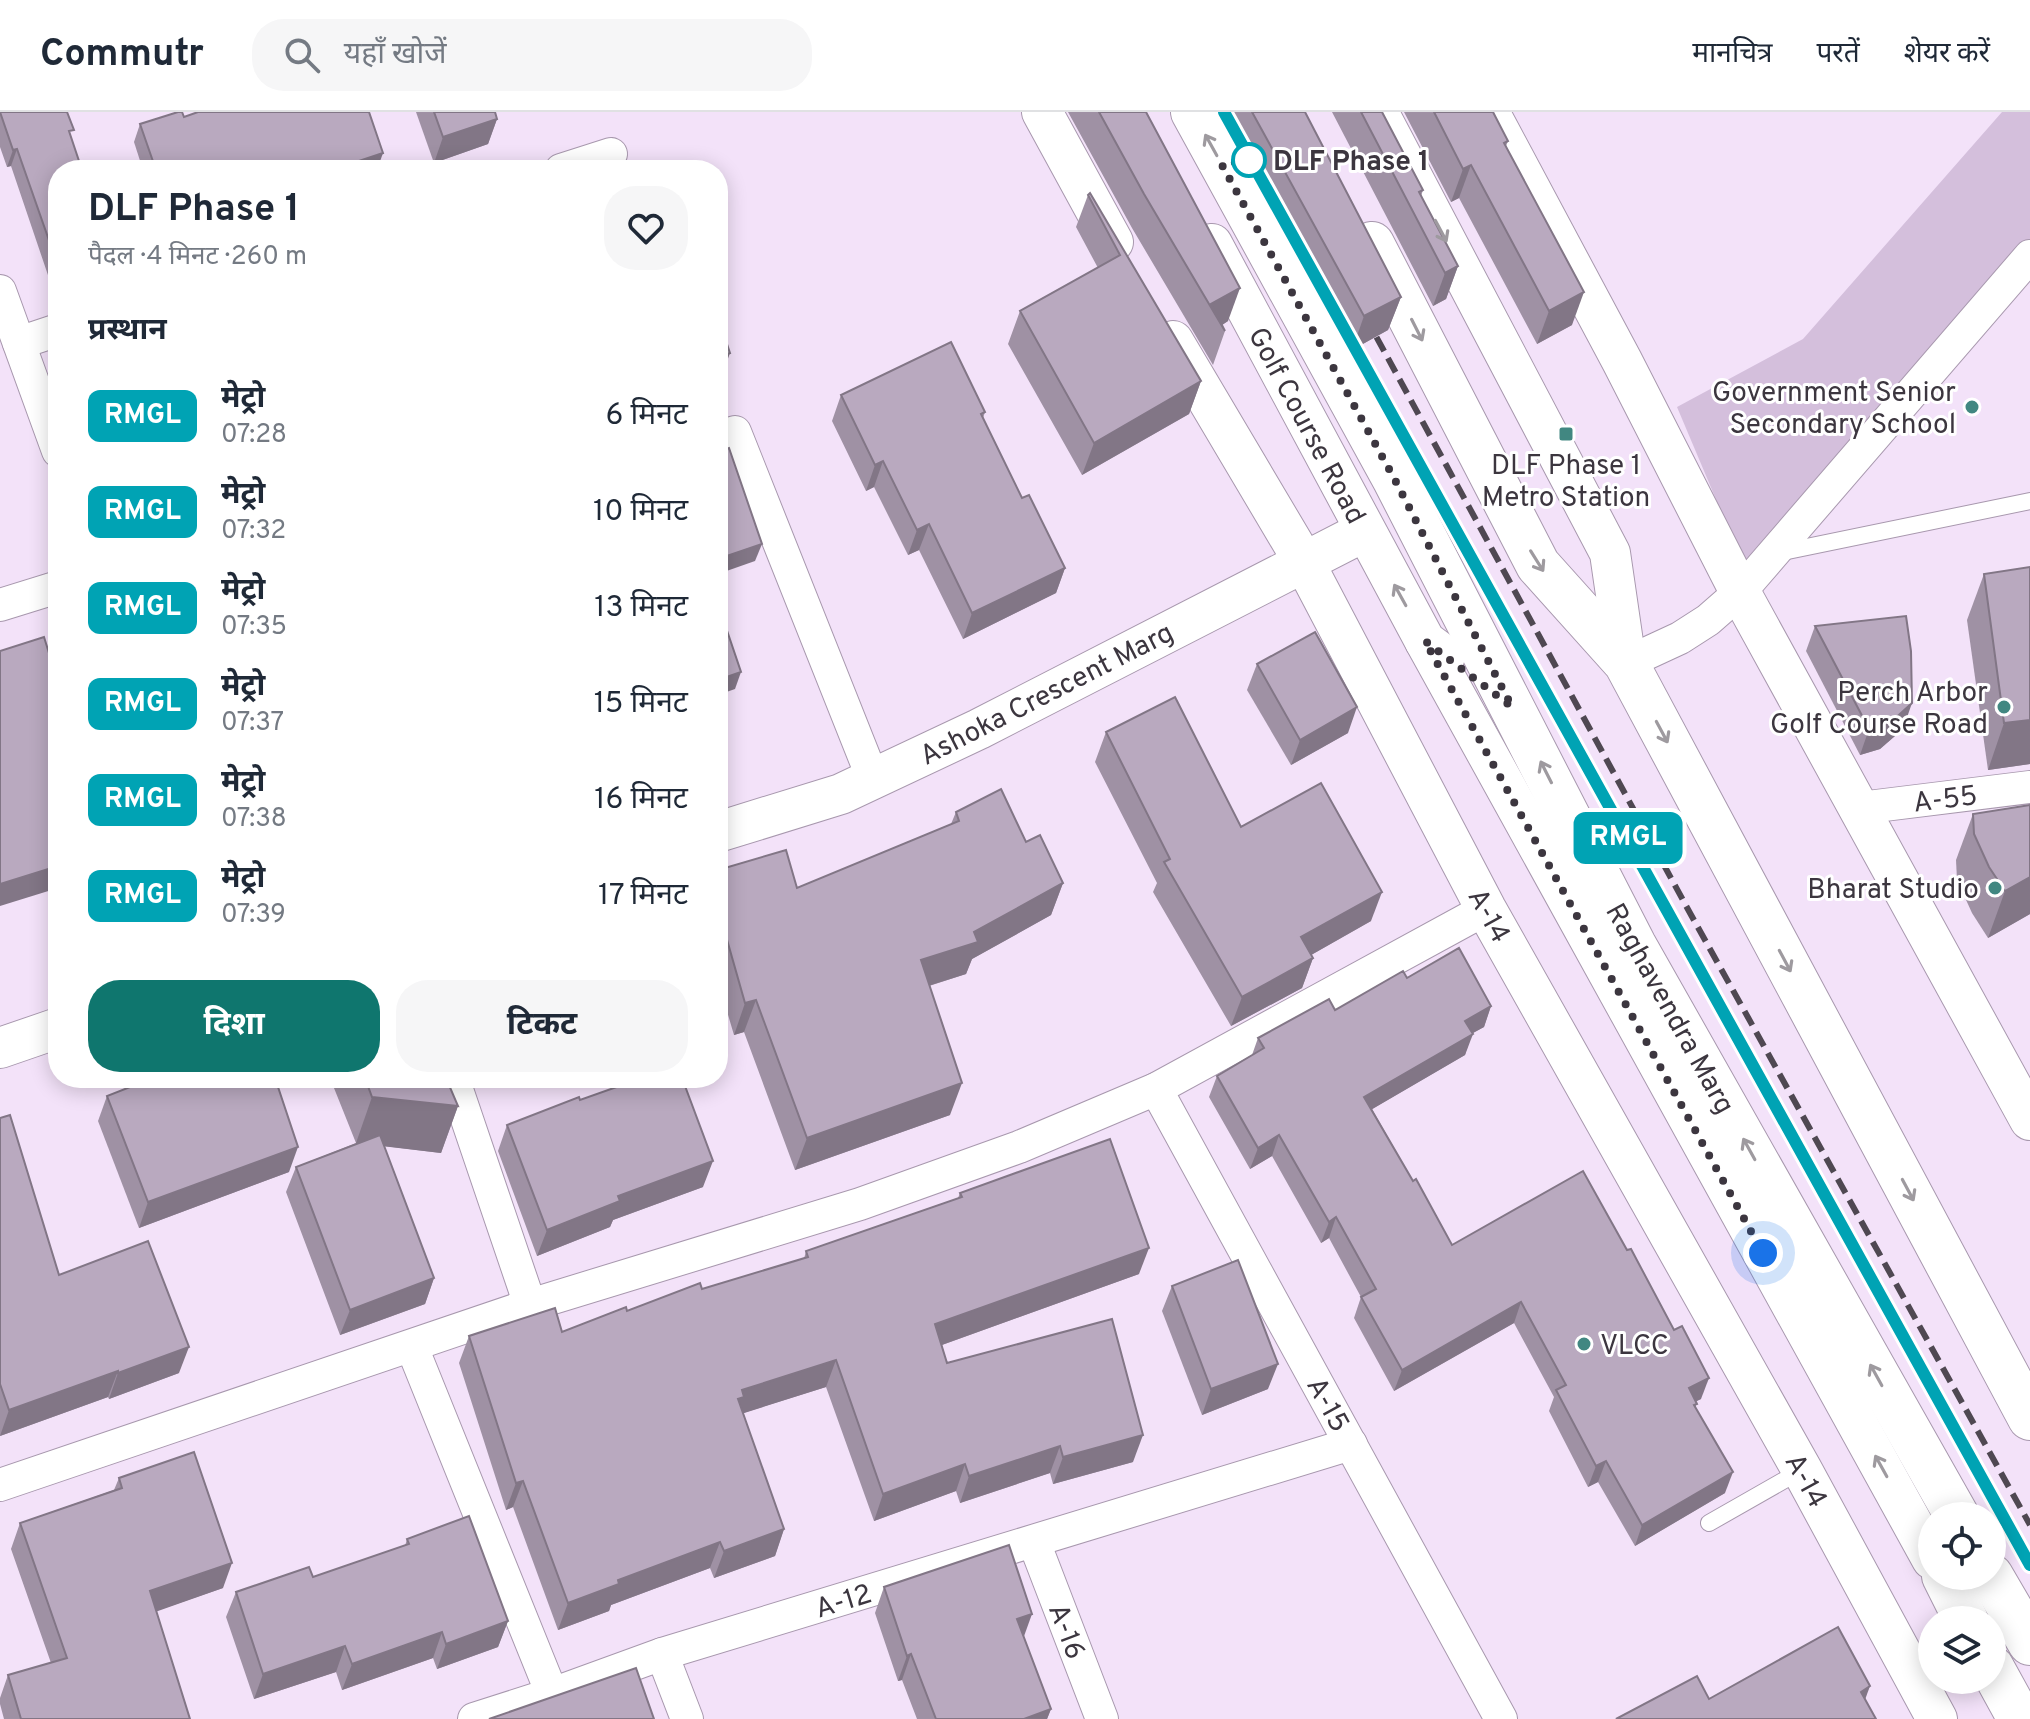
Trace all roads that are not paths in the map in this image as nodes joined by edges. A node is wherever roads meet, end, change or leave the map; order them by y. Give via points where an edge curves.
1 (1042, 112) edge
2 (1193, 112) edge
3 (1378, 112) edge
4 (1489, 112) edge
5 (611, 154) dead end
6 (592, 160) edge
7 (1194, 210) edge
8 (1355, 211) edge
9 (2030, 256) edge
10 (1128, 266) edge
11 (0, 291) edge
12 (1152, 307) edge
13 (48, 333) edge
14 (19, 343) junction
15 (48, 423) edge
16 (728, 439) edge
17 (2030, 501) edge
18 (1365, 531) junction
19 (1772, 554) junction
20 (1304, 562) junction
21 (48, 590) edge
22 (1740, 592) junction
23 (0, 605) edge
24 (1425, 641) junction
25 (1626, 663) junction
26 (1512, 707) junction
27 (873, 779) junction
28 (2030, 787) edge
29 (1860, 808) junction
30 (728, 829) edge
31 (1486, 909) junction
32 (48, 1031) edge
33 (0, 1048) edge
34 (456, 1088) edge
35 (1156, 1089) junction
36 (2030, 1120) edge
37 (530, 1305) junction
38 (412, 1347) junction
39 (2030, 1418) edge
40 (1912, 1440) junction
41 (1351, 1444) junction
42 (1802, 1470) junction
43 (0, 1485) edge
44 (1927, 1502) edge
45 (1949, 1502) edge
46 (1709, 1523) dead end
47 (1918, 1532) edge
48 (1034, 1542) junction
49 (1999, 1590) edge
50 (2030, 1643) edge
51 (662, 1654) junction
52 (552, 1694) junction
53 (2006, 1694) edge
54 (474, 1719) edge
55 (687, 1719) edge
56 (1102, 1719) edge
57 (1501, 1719) edge
58 (1937, 1719) edge
59 (2020, 1719) edge

1 - 10 street
26 -> 2 main road, Raghavendra Marg via 1395,480
3 -> 25 street via 1610,553
4 - 22 street
5 - 6 street
7 - 18 street, Golf Course Road
8 -> 25 main road via 1538,565
9 - 19 street
11 - 14 street
12 - 20 street, A-14
13 - 14 street
14 - 15 street
16 - 27 street
17 - 19 lane
18 - 20 street, Ashoka Crescent Marg
24 -> 18 street, Golf Course Road
19 - 22 street
20 - 27 street, Ashoka Crescent Marg
20 - 31 street, A-14
21 - 23 street
22 - 25 street via 1680,638
22 - 29 street
24 - 26 street, Golf Course Road
47 -> 24 street
25 -> 39 main road
40 -> 26 main road, Raghavendra Marg via 1634,945
27 - 30 street, Ashoka Crescent Marg
28 - 29 street, A-55
29 - 36 street
31 - 35 street
31 - 42 street, A-14
32 - 33 street
34 - 37 street
35 - 37 street via 1019,1147 860,1204
35 - 41 street, A-15
37 - 38 street
38 - 43 street
38 - 52 street
40 - 44 main road
40 - 45 main road, Raghavendra Marg
41 - 48 street, A-12
41 - 57 street, A-15
42 - 46 lane
42 - 58 street, A-14
48 - 51 street, A-12
48 - 56 street, A-16
49 - 50 main road
51 - 52 street, A-12
51 - 55 street
52 - 54 street, A-12
53 - 59 main road

